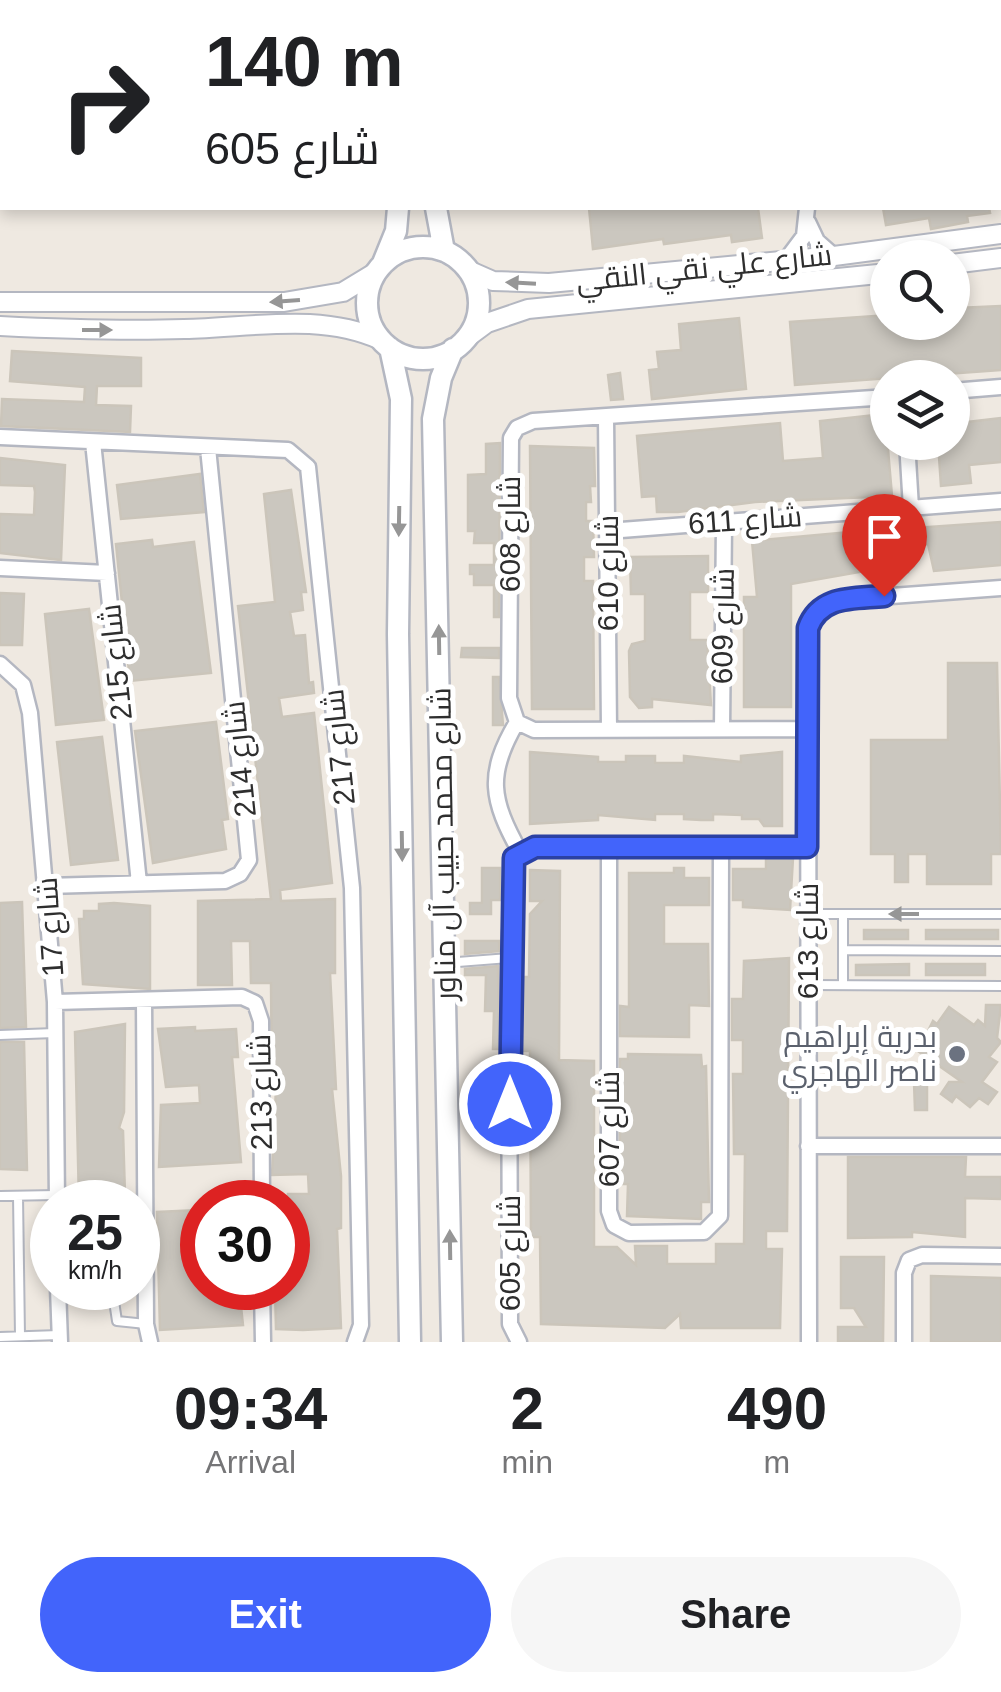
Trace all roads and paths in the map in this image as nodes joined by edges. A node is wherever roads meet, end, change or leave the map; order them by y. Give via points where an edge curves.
1 (398, 210) edge
2 (436, 210) edge
3 (808, 215) edge
4 (1001, 234) edge
5 (444, 251) junction
6 (834, 256) junction
7 (1001, 258) edge
8 (786, 260) junction
9 (970, 262) edge
10 (379, 268) junction
11 (468, 270) junction
12 (870, 275) edge
13 (0, 302) edge
14 (0, 326) edge
15 (386, 344) junction
16 (458, 345) junction
17 (1001, 387) edge
18 (970, 390) edge
19 (870, 397) edge
20 (606, 417) junction
21 (0, 437) edge
22 (93, 442) junction
23 (208, 448) junction
24 (908, 460) edge
25 (1001, 501) edge
26 (911, 508) junction
27 (724, 522) junction
28 (608, 531) junction
29 (0, 568) edge
30 (107, 573) junction
31 (1001, 588) edge
32 (0, 664) edge
33 (517, 722) junction
34 (609, 729) junction
35 (722, 729) junction
36 (807, 729) junction
37 (807, 847) junction
38 (721, 848) junction
39 (609, 849) junction
40 (520, 852) junction
41 (140, 882) junction
42 (47, 886) junction
43 (808, 914) junction
44 (843, 914) junction
45 (1001, 914) edge
46 (843, 950) junction
47 (1001, 951) edge
48 (510, 958) junction
49 (445, 963) junction
50 (808, 985) junction
51 (843, 985) junction
52 (1001, 986) edge
53 (144, 1000) junction
54 (56, 1002) junction
55 (56, 1033) junction
56 (0, 1035) edge
57 (808, 1146) junction
58 (1001, 1146) edge
59 (57, 1180) edge
60 (142, 1180) edge
61 (262, 1180) edge
62 (0, 1196) edge
63 (18, 1196) junction
64 (30, 1197) edge
65 (1001, 1256) edge
66 (59, 1310) edge
67 (115, 1310) edge
68 (145, 1310) edge
69 (262, 1310) edge
70 (146, 1324) junction
71 (0, 1336) edge
72 (20, 1336) junction
73 (60, 1338) edge
74 (150, 1342) edge
75 (262, 1342) edge
76 (356, 1342) edge
77 (410, 1342) edge
78 (452, 1342) edge
79 (519, 1342) edge
80 (809, 1342) edge
81 (904, 1342) edge

1 - 10 main road
2 - 5 main road
3 - 6 street via 817,241
3 - 8 street via 801,243
4 - 6 street, شارع علي نقي النقي
5 - 10 main road via 410,248
5 - 11 main road
6 - 8 street, شارع علي نقي النقي
7 - 9 street
8 -> 11 street, شارع علي نقي النقي via 533,284 494,281
10 -> 13 street via 343,292 284,302
10 - 15 main road via 368,312
11 - 16 main road via 478,310
12 - 16 street, شارع علي نقي النقي via 528,310 487,322
14 -> 15 street via 171,330 316,323 344,326
15 - 16 main road via 419,358
15 -> 77 main road, شارع محمد حبيب آل مناور via 400,399
49 -> 16 main road, شارع محمد حبيب آل مناور via 433,419 440,378
17 - 18 street
19 - 20 street, شارع 608
20 - 28 street, شارع 610
20 - 33 street, شارع 608 via 527,422 511,438 509,698
21 - 22 street, شارع 217
22 - 23 street, شارع 217
22 - 30 street, شارع 215
23 - 41 street, شارع 214 via 249,860 225,881
23 - 76 street, شارع 217 via 288,450 310,472 352,888 361,1326
24 - 26 street
25 - 26 street, شارع 611
26 - 27 street, شارع 611
27 - 28 street, شارع 611
27 - 35 street, شارع 609
28 - 34 street, شارع 610
29 - 30 street
30 - 41 street, شارع 215
31 - 36 street, شارع 613 via 823,606 806,635
32 - 42 street, شارع 17 via 17,677 29,703
33 - 34 street via 534,730
33 - 40 street via 501,751 494,785 499,812
34 - 35 street
35 - 36 street
36 - 37 street, شارع 613
37 - 38 street
37 - 43 street, شارع 613
38 - 39 street
38 - 39 street, شارع 607 via 721,1211 704,1232 664,1233 624,1232 610,1216
39 - 40 street
40 - 48 street, شارع 605 via 512,864
41 - 42 street, شارع 214
42 - 54 street, شارع 17
43 - 44 lane
43 - 50 street, شارع 613
45 -> 44 lane
44 - 46 lane
46 - 47 lane
46 - 51 lane
48 - 49 lane
48 - 79 street, شارع 605 via 510,1324
78 -> 49 main road, شارع محمد حبيب آل مناور
50 - 51 lane
50 - 57 street, شارع 613
51 - 52 lane
53 - 54 street, شارع 213
53 - 60 street
53 - 61 street, شارع 213 via 242,997 255,1003
54 - 55 street, شارع 17
55 - 56 lane
55 - 59 street, شارع 17
57 - 58 street
57 - 80 street, شارع 613
62 - 63 lane
63 - 64 lane
63 - 72 lane
65 - 81 street via 909,1260
66 - 73 street
67 - 70 lane via 117,1321
68 - 70 street
69 - 75 street
70 - 74 street
71 - 72 lane
72 - 73 lane

